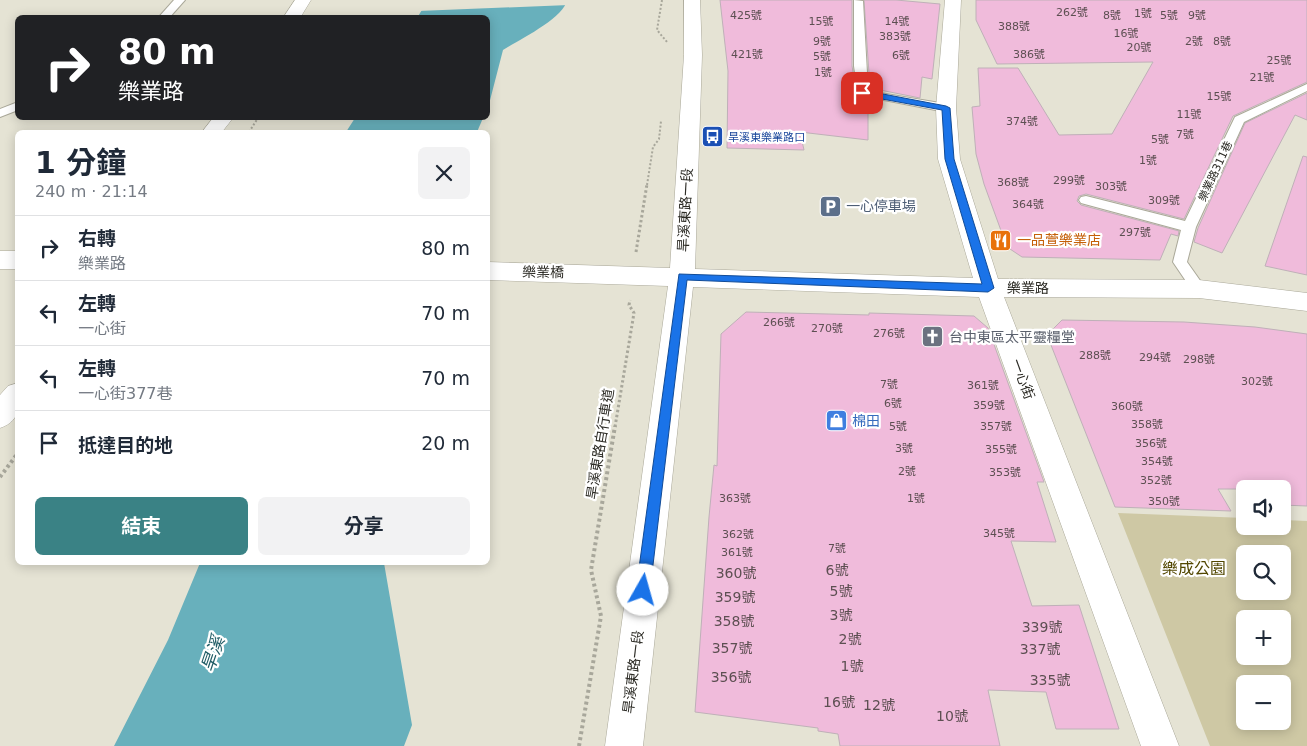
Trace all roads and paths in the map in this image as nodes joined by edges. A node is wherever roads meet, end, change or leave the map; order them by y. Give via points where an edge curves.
1 (180, 0) edge
2 (304, 0) edge
3 (662, 0) edge
4 (692, 0) edge
5 (953, 0) edge
6 (858, 1) edge
7 (167, 15) edge
8 (293, 15) edge
9 (658, 30) dead end
10 (1307, 88) edge
11 (15, 106) edge
12 (946, 108) junction
13 (0, 113) edge
14 (653, 147) dead end
15 (1086, 200) dead end
16 (1189, 227) junction
17 (0, 260) edge
18 (15, 260) edge
19 (490, 271) edge
20 (598, 274) joint
21 (634, 275) junction
22 (682, 276) junction
23 (988, 288) junction
24 (1199, 289) junction
25 (1307, 302) edge
26 (15, 398) edge
27 (0, 416) edge
28 (15, 457) edge
29 (0, 477) edge
30 (579, 746) edge
31 (624, 746) edge
32 (1160, 746) edge

1 - 7 lane
2 - 8 street
3 - 9 path
4 - 22 street, 旱溪東路一段 via 693,55
5 - 12 street, 一心街
6 - 12 lane via 862,93
10 - 16 lane, 樂業路311巷 via 1239,120
11 - 13 lane
12 - 23 street, 一心街 via 949,159
14 - 21 path, 旱溪東路自行車道
15 - 16 lane
16 - 24 lane, 樂業路311巷 via 1180,262
17 - 18 street
19 - 20 street, 樂業橋
20 - 21 street, 樂業路
21 - 22 street, 樂業路
21 - 30 path, 旱溪東路自行車道 via 629,305 634,313 591,570 601,616
22 - 23 street, 樂業路
22 - 31 street, 旱溪東路一段
23 - 24 street, 樂業路
23 - 32 street, 一心街
24 - 25 street, 樂業路
26 - 27 street
28 - 29 path

